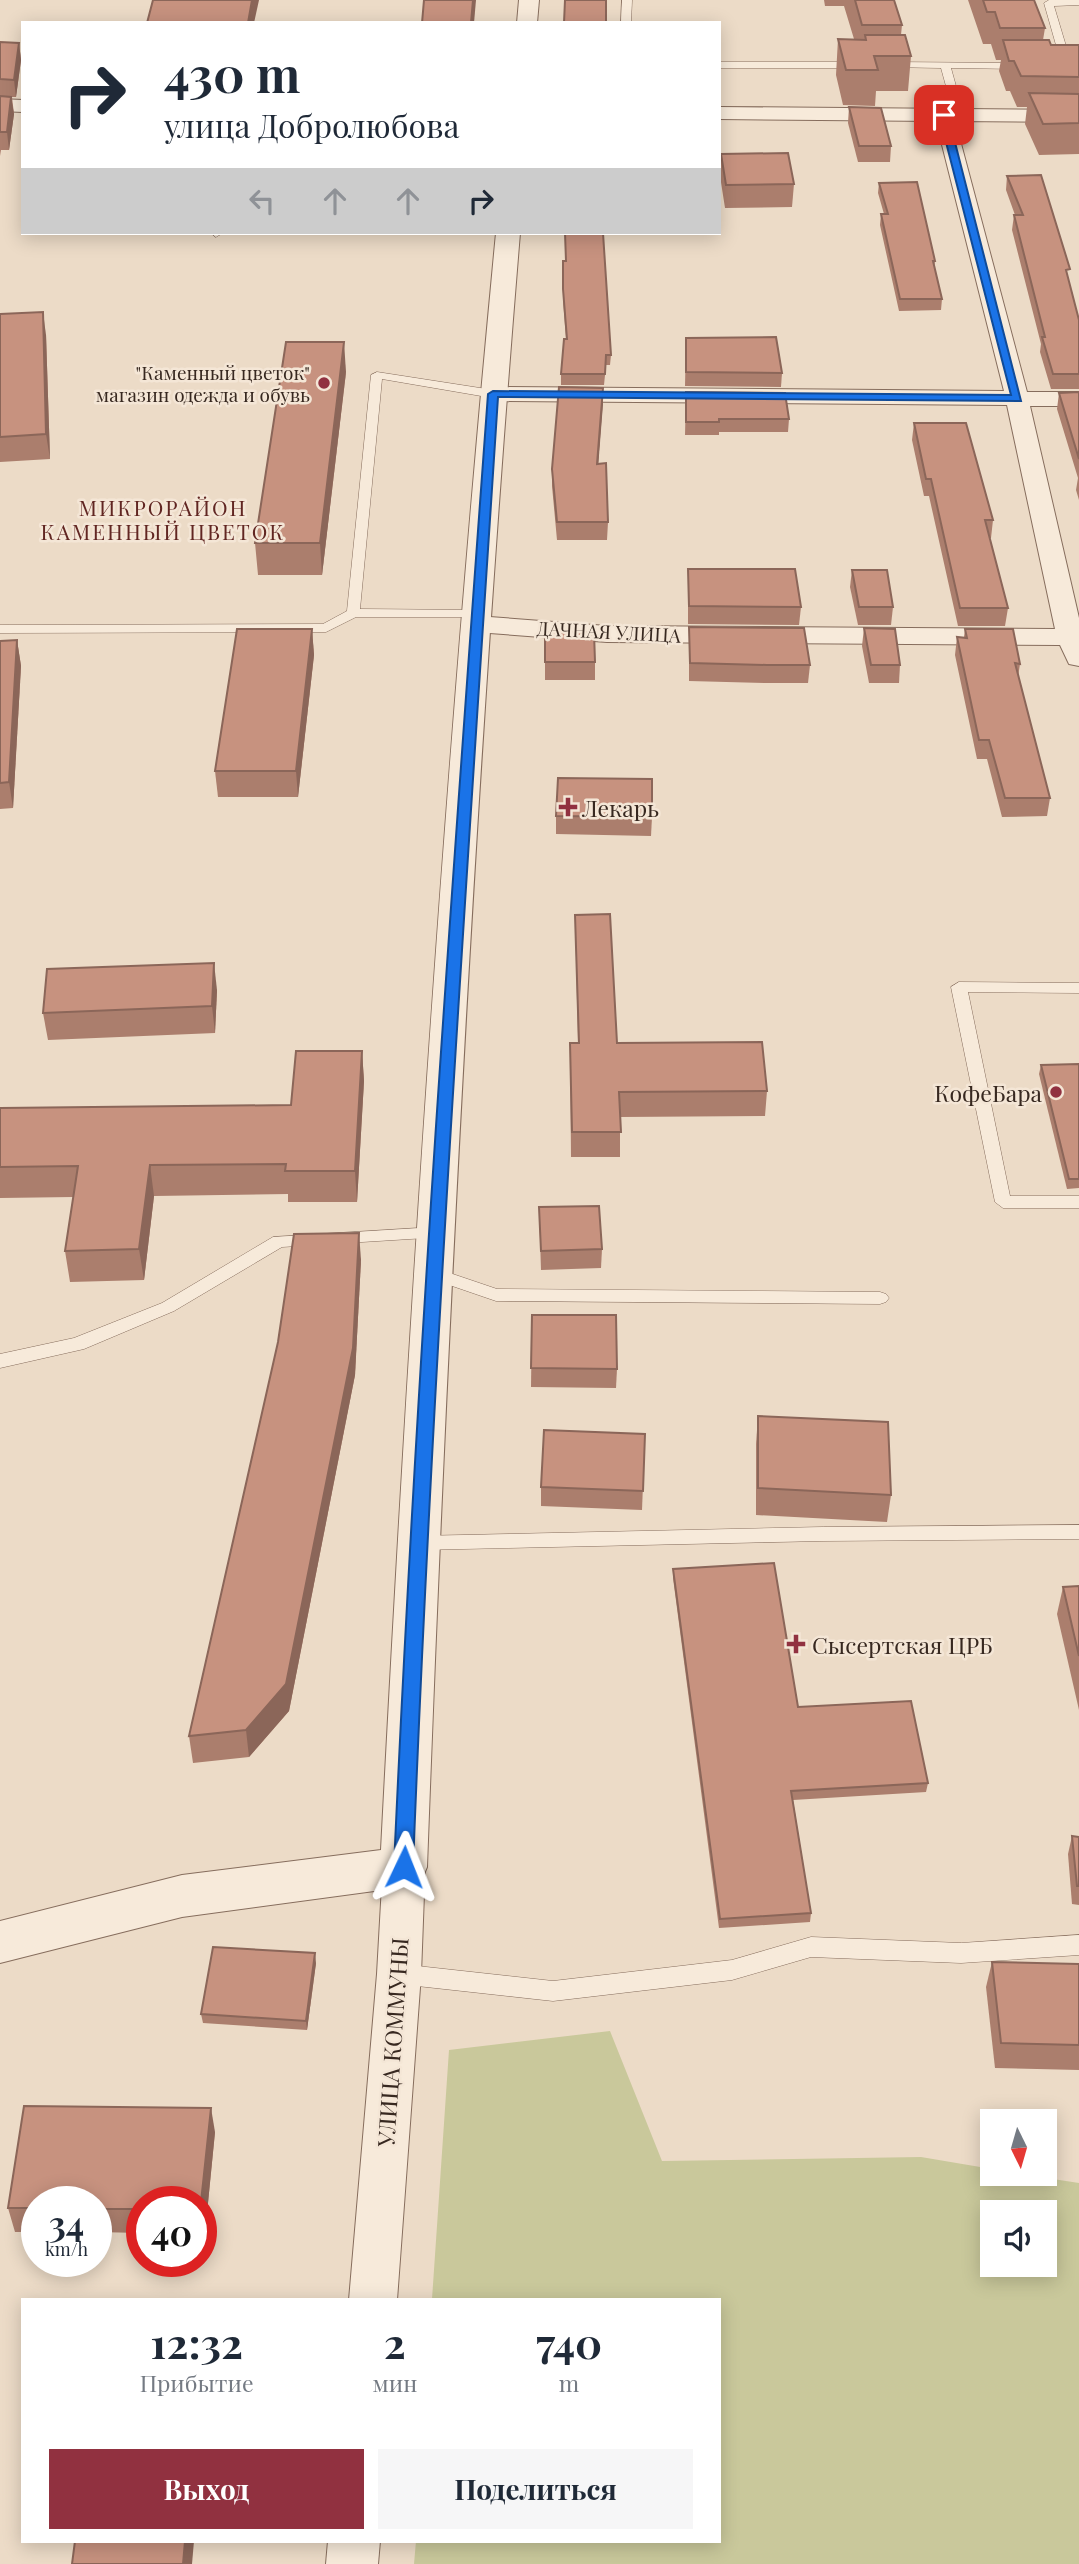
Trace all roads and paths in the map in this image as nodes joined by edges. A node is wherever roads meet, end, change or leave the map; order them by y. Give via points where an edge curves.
1 (529, 0) edge
2 (626, 0) edge
3 (1079, 2) edge
4 (527, 21) edge
5 (626, 21) edge
6 (721, 65) edge
7 (866, 65) edge
8 (879, 65) edge
9 (945, 65) junction
10 (1028, 66) edge
11 (1055, 66) edge
12 (1074, 66) edge
13 (0, 105) edge
14 (21, 106) edge
15 (721, 113) edge
16 (951, 115) junction
17 (1079, 116) edge
18 (508, 235) edge
19 (493, 394) junction
20 (1017, 398) junction
21 (1079, 398) edge
22 (353, 613) junction
23 (476, 619) junction
24 (0, 629) edge
25 (1076, 645) edge
26 (1079, 988) edge
27 (1079, 1202) edge
28 (436, 1233) junction
29 (432, 1273) junction
30 (880, 1298) dead end
31 (0, 1361) edge
32 (1079, 1532) edge
33 (417, 1543) junction
34 (404, 1867) junction
35 (0, 1942) edge
36 (1079, 1945) edge
37 (399, 1974) junction
38 (373, 2298) edge
39 (354, 2543) edge
40 (352, 2564) edge

1 - 4 street
2 - 5 lane
3 - 12 lane via 1049,3
6 - 7 lane
8 - 9 lane
9 - 10 lane
9 - 16 lane
11 - 12 lane
13 - 14 street
15 - 16 street
16 - 17 street
16 - 20 street
18 - 19 street, УЛИЦА КОММУНЫ
19 - 20 street
19 - 22 lane via 377,375
19 - 23 street, УЛИЦА КОММУНЫ
20 - 21 street
20 - 25 street
22 - 23 lane
22 - 24 lane via 326,628
23 - 25 street, ДАЧНАЯ УЛИЦА via 607,634
23 - 28 street, УЛИЦА КОММУНЫ
26 - 27 lane via 958,987 1003,1202
28 - 29 street, УЛИЦА КОММУНЫ
28 - 31 lane via 279,1241 168,1307 78,1344
29 - 30 lane via 496,1296
29 - 33 street, УЛИЦА КОММУНЫ
32 - 33 lane
33 - 34 street, УЛИЦА КОММУНЫ
34 - 35 street via 182,1896
34 - 37 street, УЛИЦА КОММУНЫ
36 - 37 lane via 961,1953 811,1947 732,1970 553,1991
37 - 38 street, УЛИЦА КОММУНЫ
39 - 40 street

